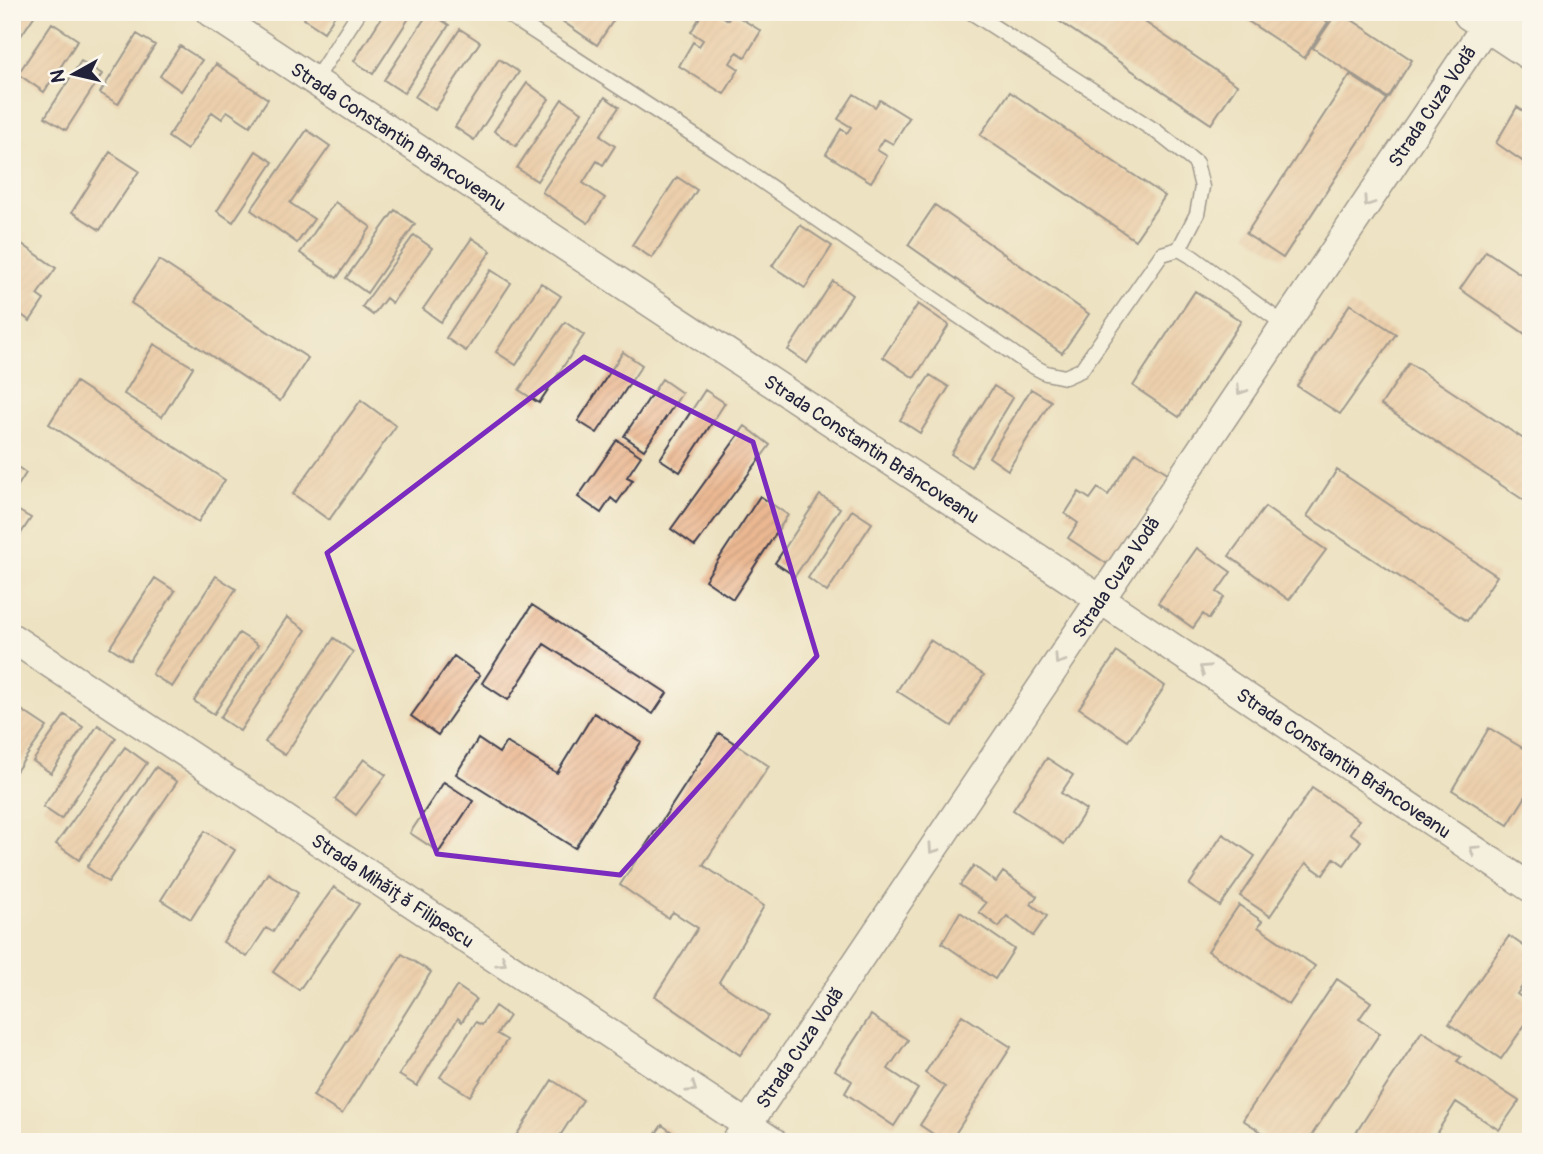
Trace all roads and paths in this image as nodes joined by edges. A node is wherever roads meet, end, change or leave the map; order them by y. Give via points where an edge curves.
1 (210, 12) edge
2 (359, 12) edge
3 (504, 12) edge
4 (971, 12) edge
5 (1485, 16) edge
6 (1531, 51) edge
7 (315, 80) junction
8 (1179, 249) junction
9 (1285, 325) junction
10 (1100, 600) junction
11 (12, 638) edge
12 (1531, 888) edge
13 (741, 1133) edge
14 (773, 1142) edge

1 - 7 street, Strada Constantin Brâncoveanu
2 - 7 lane
3 - 8 lane via 1046,373 1065,377 1081,370 1162,254
4 - 8 lane via 1157,132 1196,163 1202,187 1198,214
5 - 6 main road
5 -> 9 street, Strada Cuza Vodă
7 - 10 street, Strada Constantin Brâncoveanu
8 - 9 lane
9 -> 10 street, Strada Cuza Vodă
12 -> 10 street, Strada Constantin Brâncoveanu
10 -> 13 street, Strada Cuza Vodă
11 -> 13 street, Strada Mihăiță Filipescu via 364,871
13 - 14 street, Strada Mihăiță Filipescu

